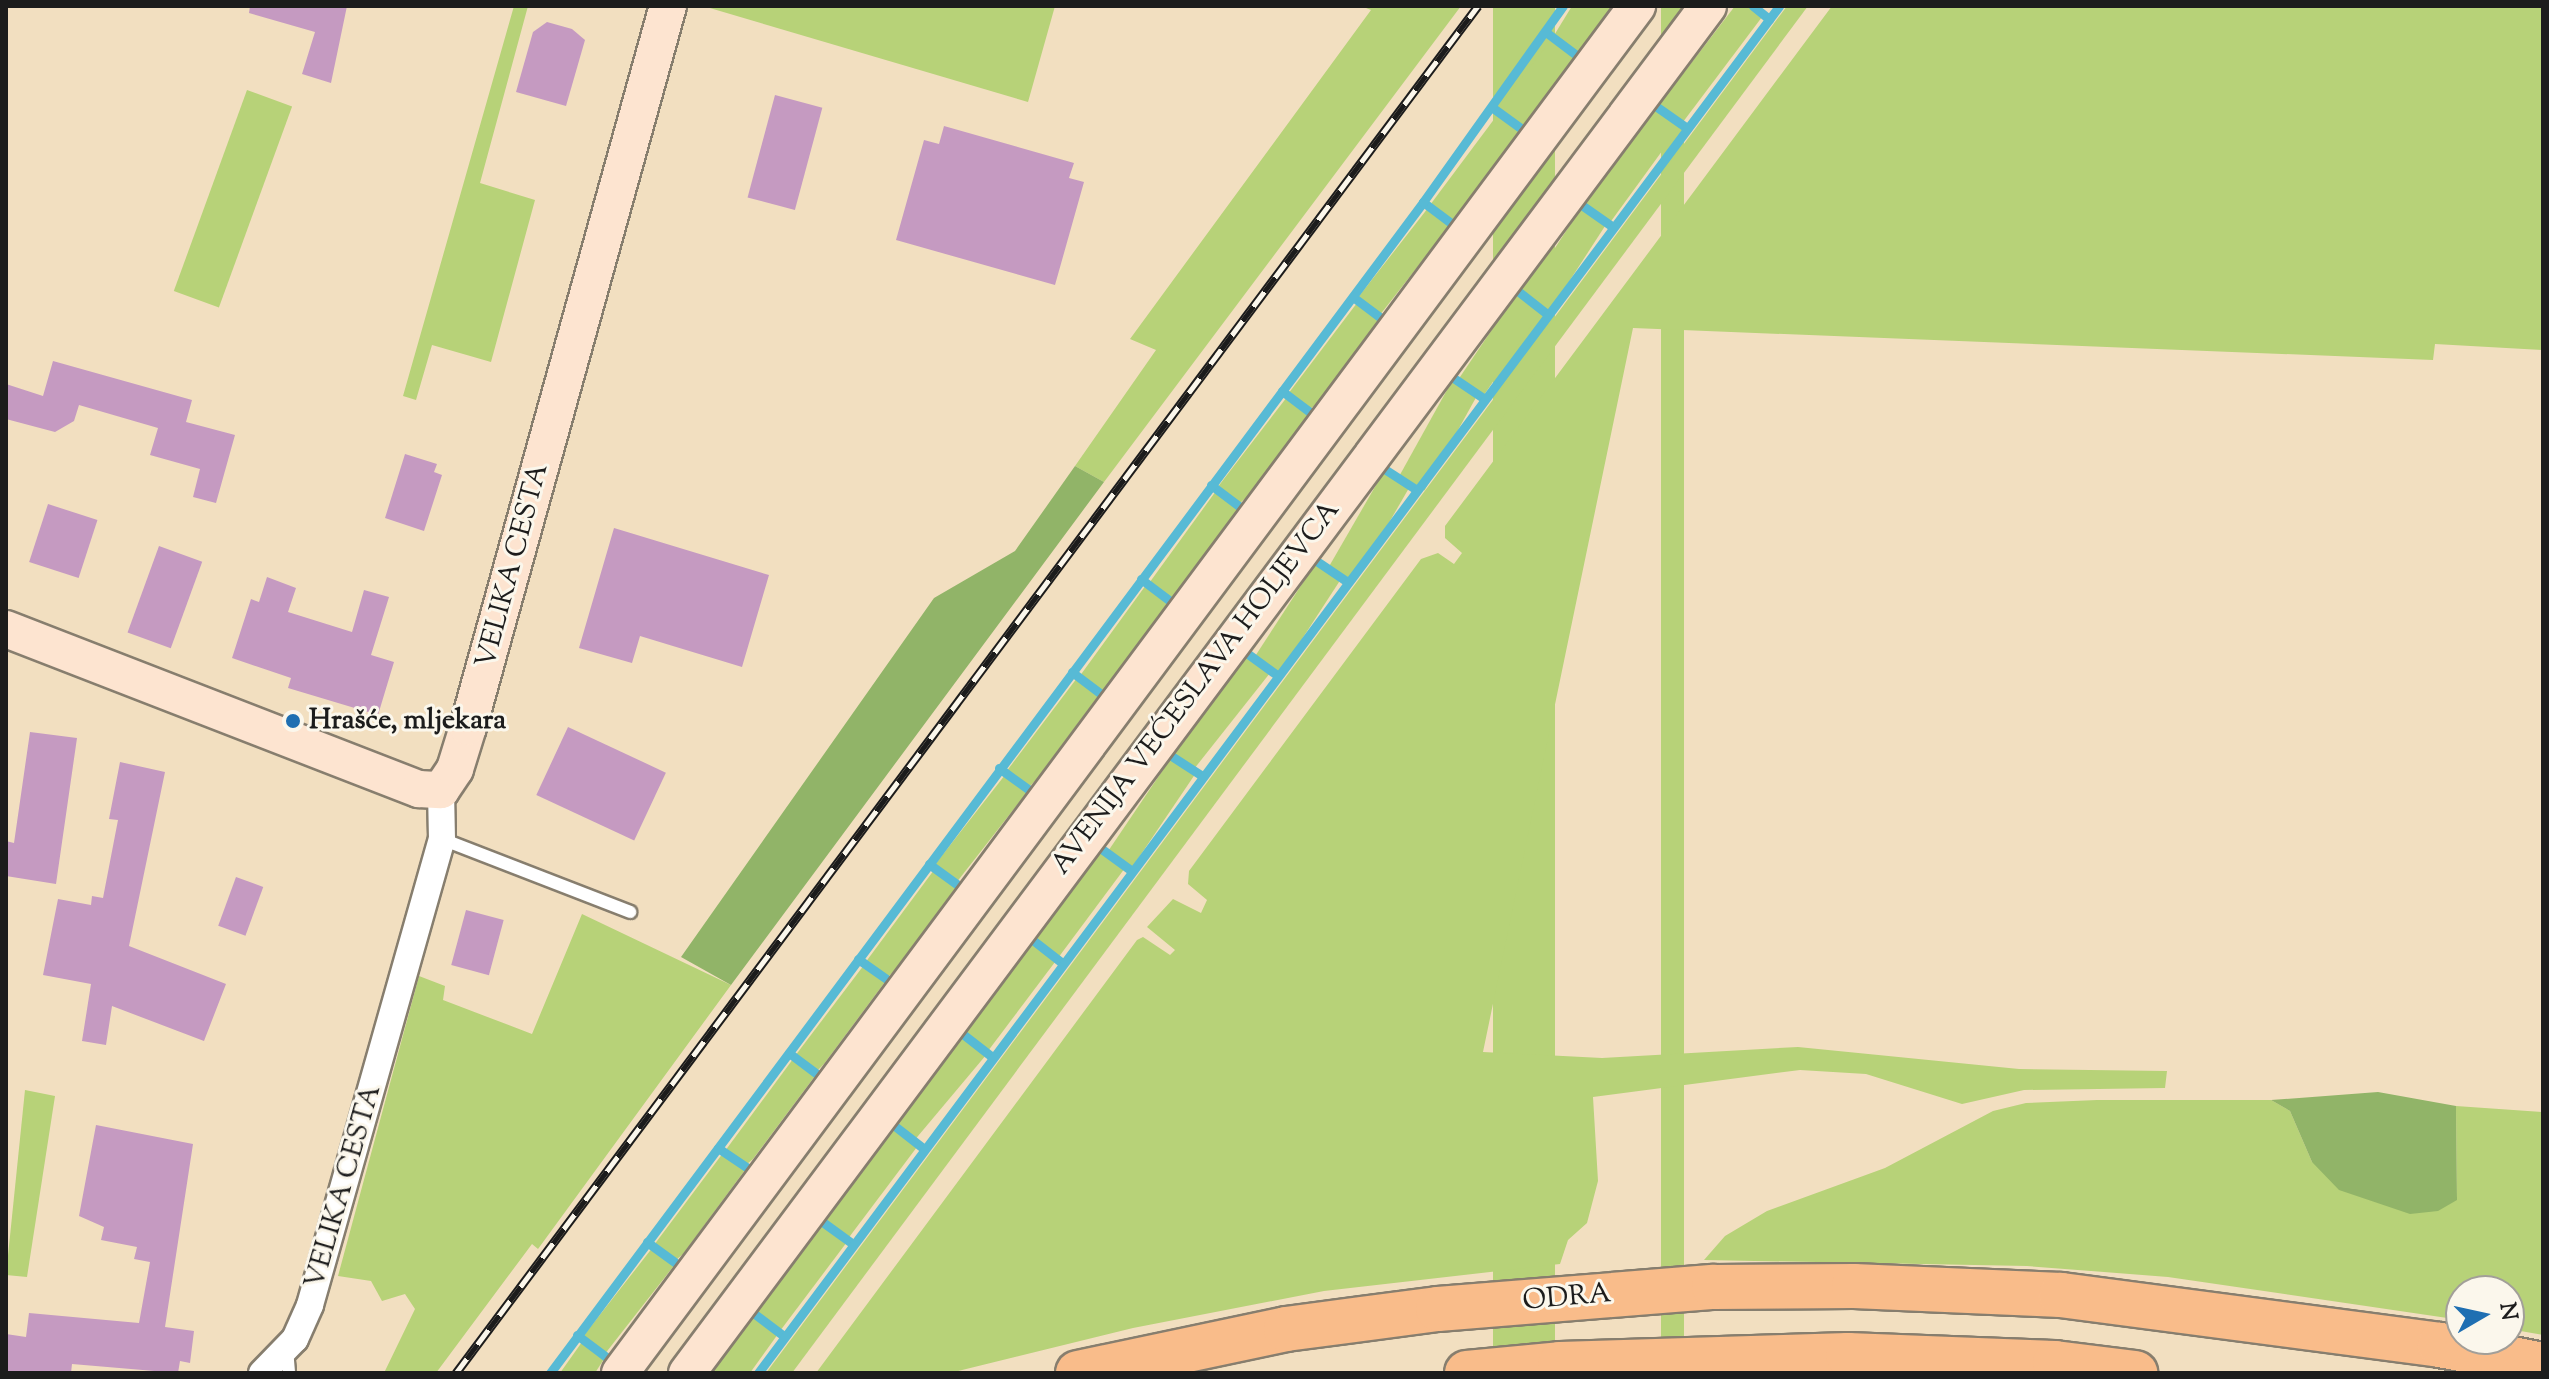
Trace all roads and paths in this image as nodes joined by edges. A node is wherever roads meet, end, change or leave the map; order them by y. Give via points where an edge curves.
1 (668, 6) edge
2 (1637, 6) edge
3 (1708, 6) edge
4 (6, 629) edge
5 (441, 790) junction
6 (442, 839) junction
7 (630, 912) dead end
8 (288, 1361) edge
9 (2543, 1365) edge
10 (262, 1373) edge
11 (620, 1373) edge
12 (687, 1373) edge
13 (1078, 1373) edge
14 (1467, 1373) edge
15 (2135, 1373) edge

1 - 5 main road, VELIKA CESTA via 468,727 455,769
2 - 11 main road, AVENIJA VEĆESLAVA HOLJEVCA
3 - 12 main road, AVENIJA VEĆESLAVA HOLJEVCA
4 - 5 main road via 394,780 426,791
5 - 6 street, VELIKA CESTA
6 - 7 lane
6 - 8 street, VELIKA CESTA via 310,1305
8 - 10 street, VELIKA CESTA
9 - 13 highway, ODRA via 2440,1345 2061,1295 1854,1286 1714,1287 1568,1298 1286,1329
14 - 15 highway via 1717,1357 1848,1355 2055,1363

